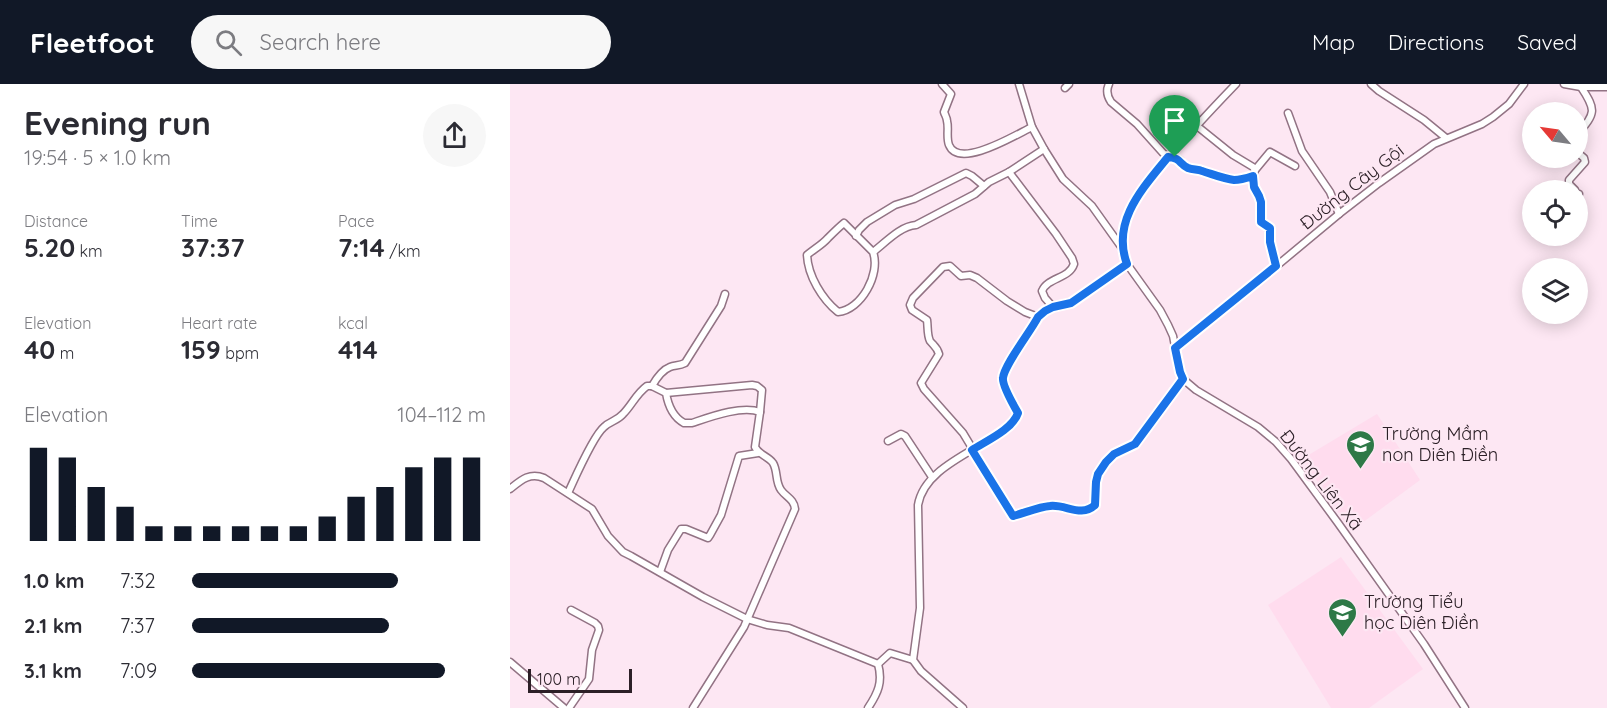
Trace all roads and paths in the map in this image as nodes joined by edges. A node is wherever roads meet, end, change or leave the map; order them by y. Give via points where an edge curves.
1 (942, 84) edge
2 (1018, 84) edge
3 (1109, 84) edge
4 (1236, 84) edge
5 (1371, 84) edge
6 (1524, 84) edge
7 (1564, 84) edge
8 (1581, 87) junction
9 (1607, 87) edge
10 (1288, 112) dead end
11 (1588, 122) edge
12 (1197, 126) junction
13 (1032, 127) junction
14 (1446, 138) junction
15 (1044, 149) junction
16 (1168, 157) junction
17 (1294, 166) dead end
18 (1580, 168) edge
19 (1009, 172) junction
20 (1254, 173) junction
21 (1569, 180) edge
22 (984, 186) junction
23 (1339, 214) junction
24 (856, 236) junction
25 (1123, 249) junction
26 (873, 252) junction
27 (1127, 264) junction
28 (1276, 266) junction
29 (725, 294) dead end
30 (1053, 307) junction
31 (1038, 317) junction
32 (1175, 348) junction
33 (1183, 379) junction
34 (652, 386) junction
35 (666, 393) junction
36 (760, 412) junction
37 (888, 441) dead end
38 (972, 450) junction
39 (758, 453) junction
40 (932, 477) junction
41 (510, 489) edge
42 (568, 493) junction
43 (660, 572) junction
44 (571, 610) dead end
45 (747, 619) junction
46 (913, 660) junction
47 (510, 662) edge
48 (878, 664) junction
49 (564, 708) edge
50 (569, 708) edge
51 (693, 708) edge
52 (868, 708) edge
53 (963, 708) edge
54 (1465, 708) edge

1 - 13 street via 951,93 944,112 948,143 955,151 985,150
2 - 13 street
3 - 16 street via 1111,102
4 - 12 street
5 - 14 street
6 - 14 street, Đường Cây Gội via 1493,117
7 - 8 street
8 - 9 street
8 - 11 street via 1592,113
10 - 23 street via 1302,151
12 - 16 street
12 - 20 street
13 - 15 street
14 - 23 street, Đường Cây Gội
15 - 19 street
15 - 25 street via 1063,179 1092,207
16 - 20 street via 1175,157 1190,169 1229,179 1238,180
16 - 25 street via 1131,208
17 - 20 street via 1270,152
18 - 21 street
19 - 22 street
19 - 30 street via 1074,264 1065,275 1044,286 1042,291
20 - 28 street via 1261,222 1270,228
22 - 24 street via 966,173 895,205 867,222
22 - 26 street via 960,203 916,225 908,225
23 - 28 street, Đường Cây Gội
24 - 26 street
24 - 26 street via 844,223 807,255 820,291 837,312 855,303 870,285 875,266
25 - 27 street
27 - 30 street via 1071,303
27 - 32 street via 1160,310
28 - 32 street, Đường Cây Gội
29 - 34 street via 685,363 667,368
30 - 31 street
31 - 38 street via 1003,379 1018,413 1016,419
31 - 38 street via 1007,301 977,278 961,276 950,266 943,267 913,298 912,310 927,320 928,335 939,354 921,383 963,433
32 - 33 street
33 - 38 street via 1135,444 1106,462 1098,474 1095,505 1090,510 1050,505 1013,516
33 - 54 street, Đường Liên Xã via 1276,442 1424,644
34 - 35 street
34 - 42 street via 641,390 618,420 596,435
35 - 36 street via 675,416 684,423 741,410
35 - 36 street via 758,386 762,390
36 - 39 street via 755,447
37 - 40 street via 901,434 905,436
38 - 40 street
39 - 43 street via 739,456 721,515 708,538 681,529
39 - 45 street via 773,463 777,483 795,509
40 - 46 street via 920,494 918,505 920,608
41 - 42 street via 536,475
42 - 43 street via 592,509 623,552
43 - 45 street
44 - 50 street via 595,623 598,630 589,679
45 - 48 street via 789,628
45 - 51 street
46 - 48 street via 890,654
46 - 53 street
47 - 49 street
48 - 52 street via 879,685

